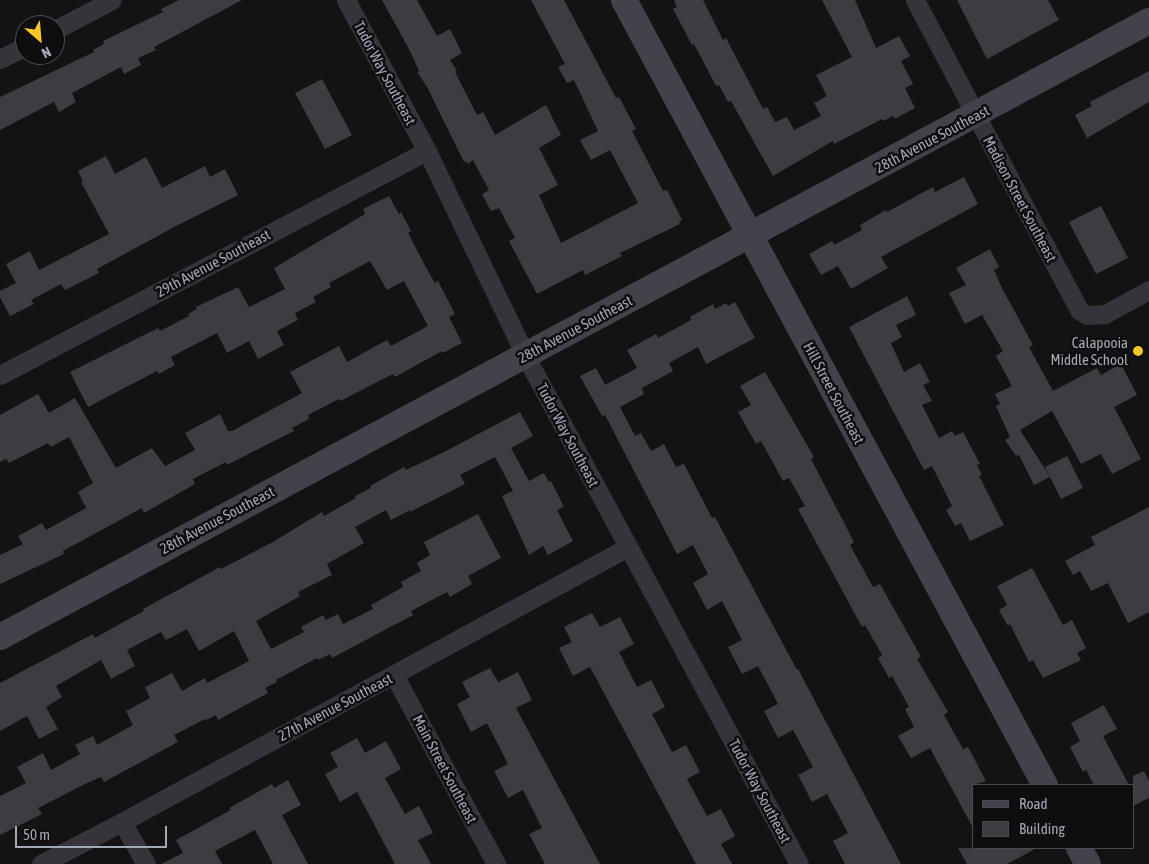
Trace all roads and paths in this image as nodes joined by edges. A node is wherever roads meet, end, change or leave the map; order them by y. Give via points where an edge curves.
1 (112, 0) edge
2 (346, 0) edge
3 (624, 0) edge
4 (915, 0) edge
5 (1149, 22) edge
6 (65, 25) edge
7 (15, 51) edge
8 (0, 59) edge
9 (976, 116) junction
10 (427, 150) junction
11 (750, 236) junction
12 (1149, 290) edge
13 (525, 355) junction
14 (0, 375) edge
15 (628, 547) junction
16 (0, 636) edge
17 (394, 675) junction
18 (1044, 784) edge
19 (122, 822) junction
20 (1080, 849) edge
21 (41, 864) edge
22 (146, 864) edge
23 (496, 864) edge
24 (799, 864) edge
25 (1088, 864) edge

1 - 6 street
2 - 10 street, Tudor Way Southeast
3 - 11 street, Hill Street Southeast
4 - 9 street, Madison Street Southeast
5 - 9 street, 28th Avenue Southeast
7 - 8 street
9 - 11 street, 28th Avenue Southeast
9 - 12 street, Madison Street Southeast via 1079,310 1087,315 1105,314
10 - 13 street, Tudor Way Southeast
10 - 14 street, 29th Avenue Southeast
11 - 13 street, 28th Avenue Southeast
11 - 18 street, Hill Street Southeast
13 - 15 street, Tudor Way Southeast
13 - 16 street, 28th Avenue Southeast
15 - 17 street, 27th Avenue Southeast
15 - 24 street, Tudor Way Southeast
17 - 19 street, 27th Avenue Southeast
17 - 23 street, Main Street Southeast
19 - 21 street, 27th Avenue Southeast
19 - 22 street
20 - 25 street

